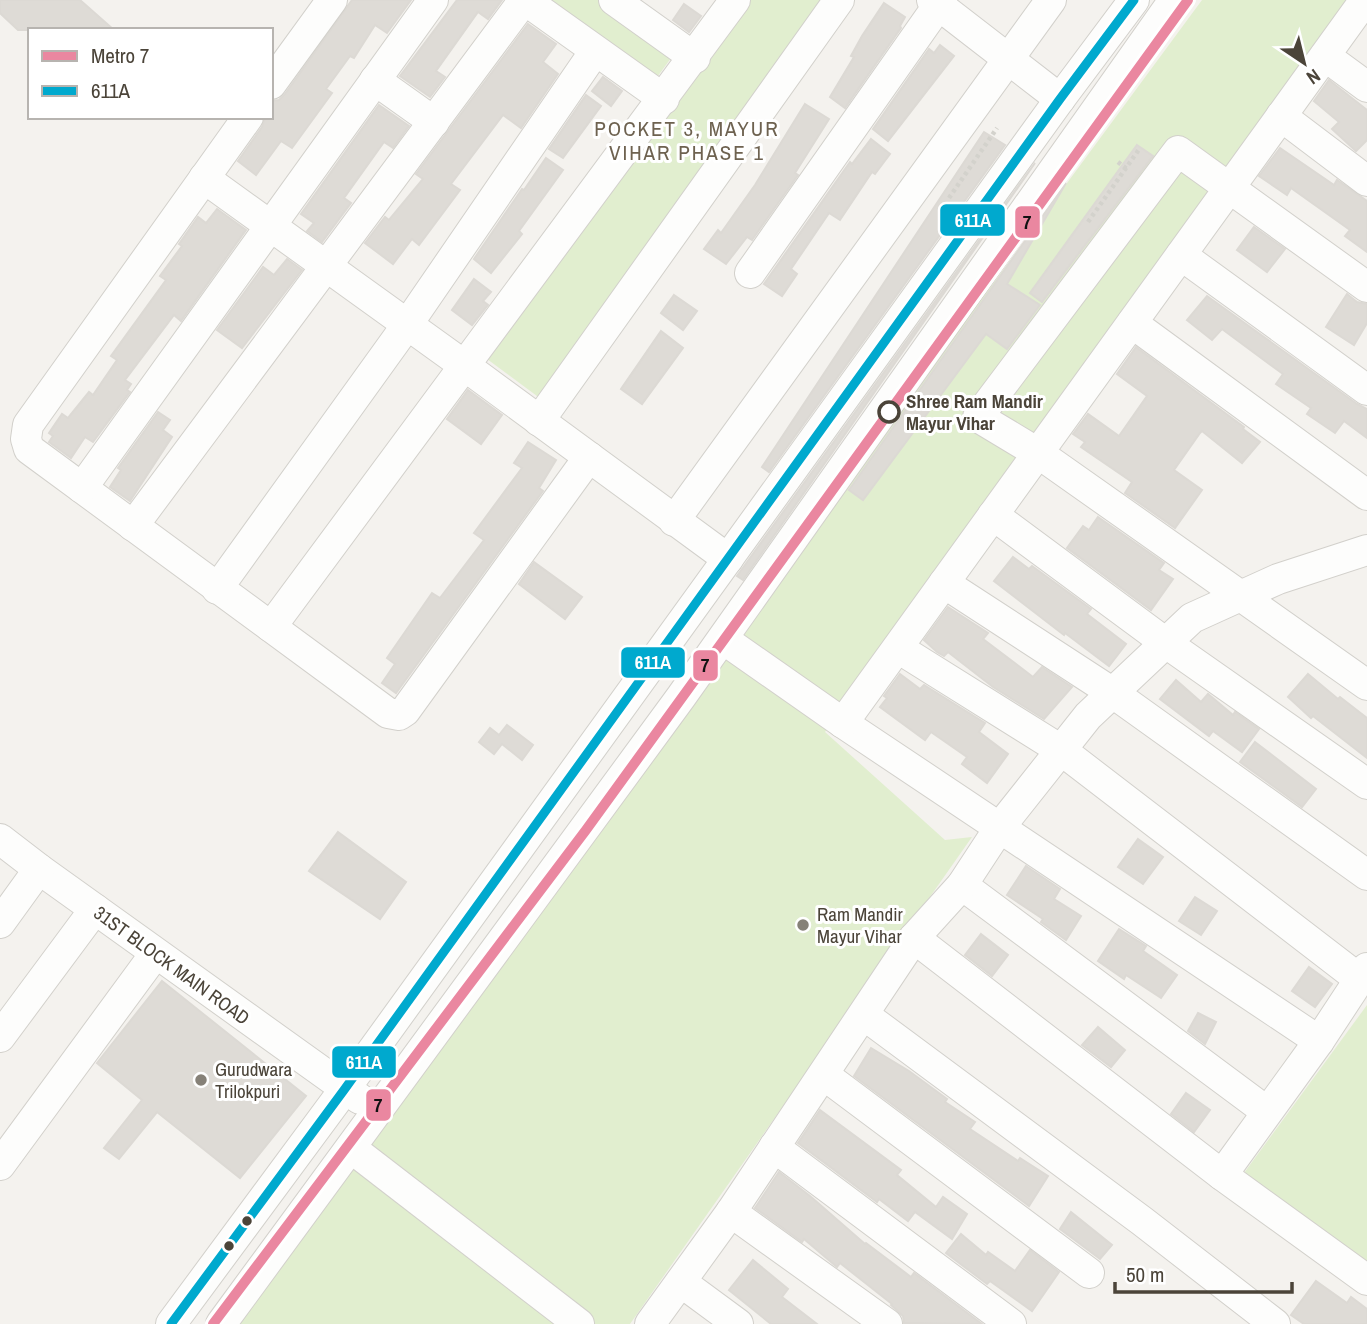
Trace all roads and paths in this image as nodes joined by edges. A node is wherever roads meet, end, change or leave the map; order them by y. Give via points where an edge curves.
1 (332, 0) edge
2 (433, 0) edge
3 (525, 0) edge
4 (735, 0) edge
5 (839, 0) edge
6 (1051, 0) edge
7 (1134, 0) edge
8 (1174, 0) edge
9 (1365, 0) edge
10 (938, 2) edge
11 (628, 4) edge
12 (595, 51) junction
13 (1325, 56) junction
14 (695, 58) junction
15 (1009, 58) junction
16 (375, 80) junction
17 (273, 81) edge
18 (1367, 87) edge
19 (664, 99) junction
20 (1060, 99) junction
21 (1281, 116) junction
22 (247, 119) edge
23 (434, 122) junction
24 (997, 128) dead end
25 (1140, 148) dead end
26 (204, 178) junction
27 (1367, 180) edge
28 (1230, 188) junction
29 (949, 198) dead end
30 (1088, 222) dead end
31 (270, 226) junction
32 (1181, 255) junction
33 (326, 267) junction
34 (750, 273) dead end
35 (1367, 288) edge
36 (1132, 323) junction
37 (407, 325) junction
38 (465, 366) junction
39 (1367, 390) edge
40 (539, 421) junction
41 (1038, 453) junction
42 (589, 457) junction
43 (82, 488) junction
44 (1367, 495) edge
45 (993, 515) junction
46 (674, 521) junction
47 (133, 526) junction
48 (1367, 550) edge
49 (728, 559) junction
50 (944, 583) junction
51 (217, 589) junction
52 (1241, 596) junction
53 (271, 627) junction
54 (723, 639) junction
55 (1166, 643) junction
56 (898, 648) junction
57 (1367, 685) edge
58 (1114, 693) junction
59 (843, 723) junction
60 (1061, 750) junction
61 (1367, 784) edge
62 (1000, 827) junction
63 (0, 839) edge
64 (39, 869) junction
65 (1367, 875) edge
66 (962, 885) junction
67 (95, 909) junction
68 (0, 923) edge
69 (914, 939) junction
70 (155, 954) junction
71 (1363, 973) edge
72 (864, 1015) junction
73 (0, 1037) edge
74 (1319, 1041) junction
75 (824, 1075) junction
76 (344, 1090) junction
77 (378, 1111) junction
78 (1266, 1111) junction
79 (774, 1147) junction
80 (351, 1148) junction
81 (1, 1161) edge
82 (1222, 1175) junction
83 (731, 1212) junction
84 (1090, 1273) dead end
85 (1367, 1280) edge
86 (681, 1282) junction
87 (171, 1324) edge
88 (221, 1324) edge
89 (579, 1324) edge
90 (650, 1324) edge
91 (738, 1324) edge
92 (887, 1324) edge
93 (1011, 1324) edge
94 (1275, 1324) edge

1 - 17 street
2 - 16 street
3 - 12 street
3 - 23 street
4 - 14 street
5 - 40 street
6 - 15 street
7 - 20 street
8 - 54 street
9 - 13 street
10 - 15 street
10 - 34 street
11 - 14 street
12 - 19 street
12 - 37 street
13 - 18 street
13 - 21 street
14 - 19 street
15 - 20 street
15 - 46 street
16 - 23 street
16 - 31 street
19 - 38 street
20 - 49 street
21 - 27 street
21 - 28 street
22 - 26 street
23 - 33 street
24 - 29 path
25 - 30 path
26 - 31 street
26 - 43 street via 28,425 29,449
28 - 32 street
28 - 35 street
28 - 41 street via 1178,151 978,417
31 - 33 street
31 - 43 street
32 - 36 street
32 - 39 street
33 - 37 street
33 - 47 street
36 - 41 street
36 - 44 street
37 - 38 street
37 - 51 street
38 - 40 street
38 - 53 street
40 - 42 street
41 - 45 street
41 - 52 street
42 - 46 street
42 - 53 street via 399,715 388,713
43 - 47 street
45 - 50 street
45 - 55 street
46 - 49 street
47 - 51 street
48 - 52 street
49 - 76 street
50 - 56 street
50 - 58 street
51 - 53 street
52 - 55 street via 1192,618
52 - 57 street
54 - 59 street
54 - 77 street
55 - 58 street
55 - 61 street
56 - 59 street
56 - 60 street
58 - 60 street
58 - 65 street
59 - 62 street
60 - 62 street
60 - 71 street
62 - 66 street
62 - 74 street
63 - 64 street, 31ST BLOCK MAIN ROAD
64 - 67 street, 31ST BLOCK MAIN ROAD
64 - 68 street
66 - 69 street
66 - 78 street
67 - 70 street, 31ST BLOCK MAIN ROAD
67 - 73 street
69 - 72 street
69 - 82 street
70 - 76 street, 31ST BLOCK MAIN ROAD
70 - 81 street
71 - 74 street
72 - 75 street
72 - 94 street
74 - 78 street
75 - 79 street
75 - 84 street
76 - 77 street, 31ST BLOCK MAIN ROAD
76 - 87 street
77 - 80 street
78 - 82 street
79 - 83 street
79 - 93 street
80 - 88 street
80 - 89 street
82 - 85 street
83 - 86 street
83 - 92 street
86 - 90 street
86 - 91 street

